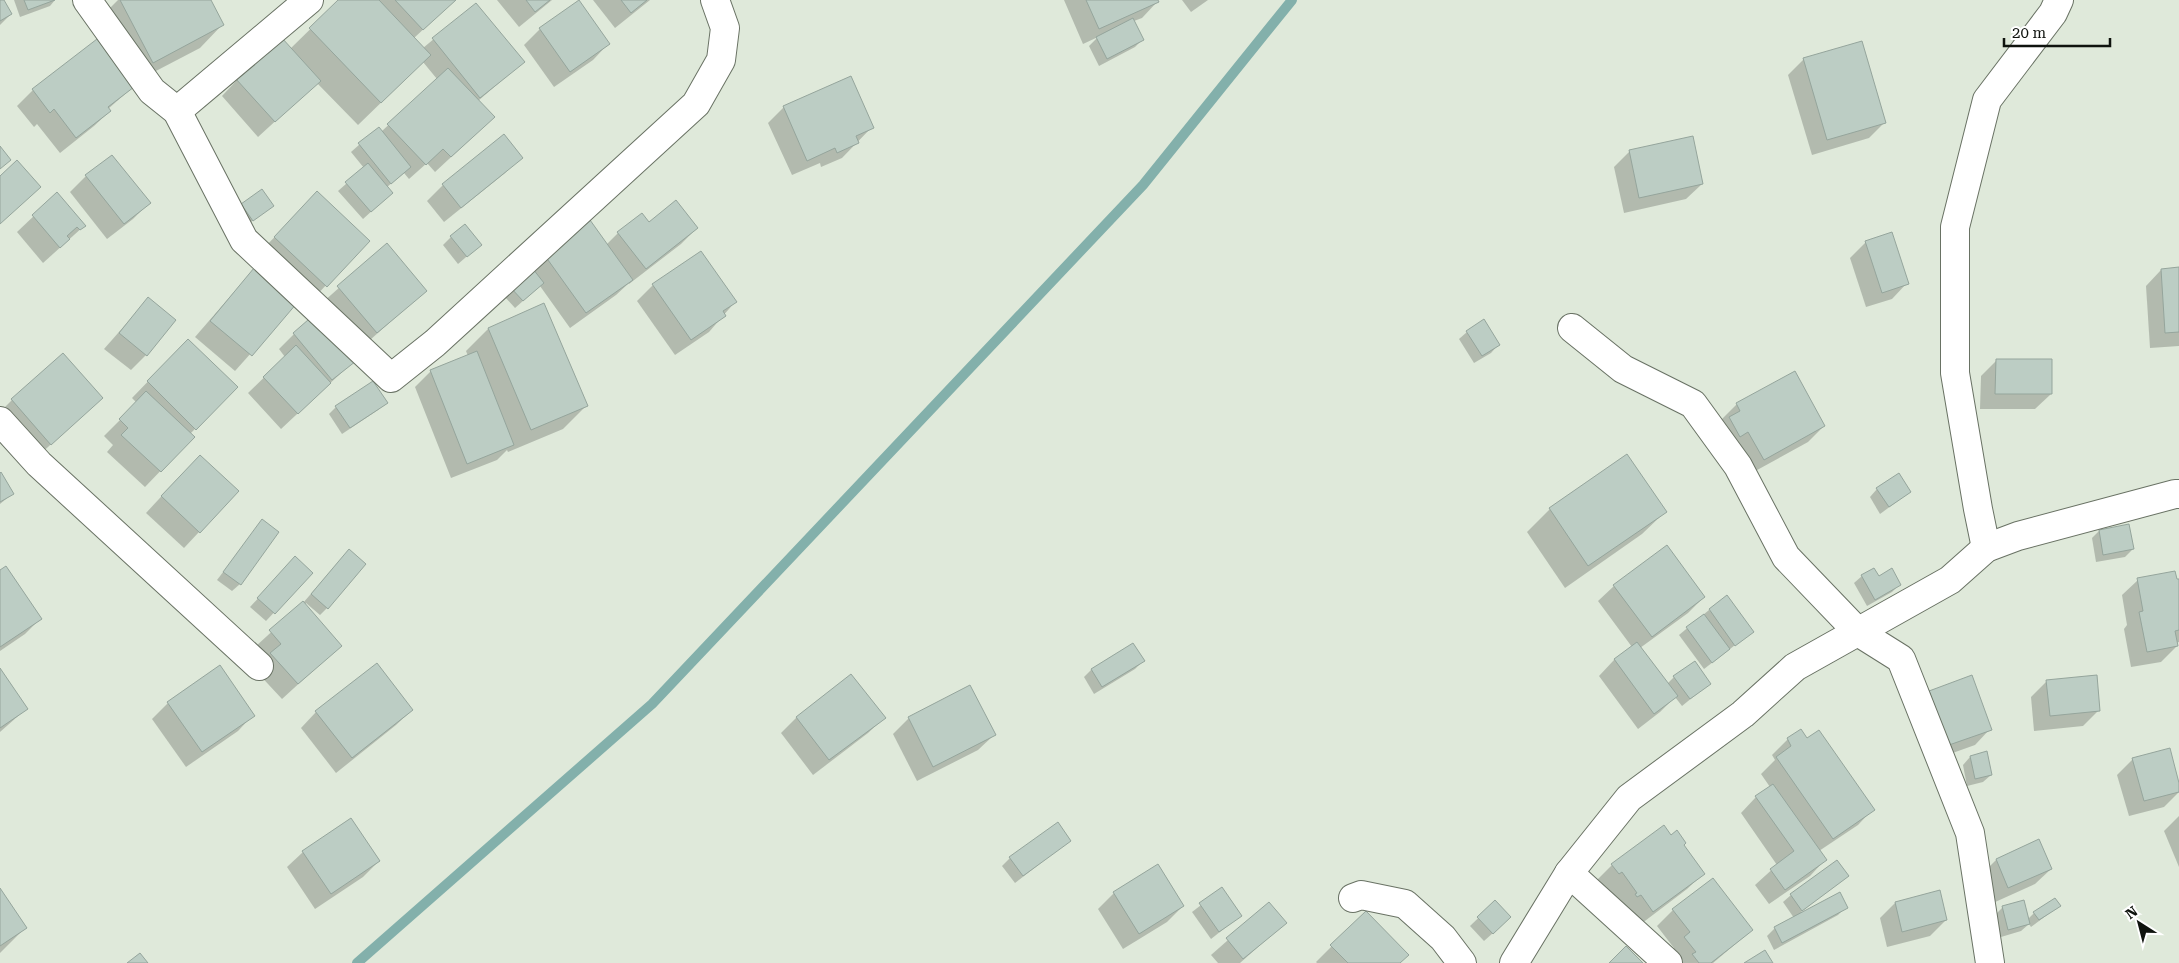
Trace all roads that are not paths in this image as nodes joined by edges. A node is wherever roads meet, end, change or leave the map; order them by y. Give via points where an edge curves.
1 (87, 0) edge
2 (309, 0) edge
3 (715, 0) edge
4 (2059, 0) edge
5 (178, 110) junction
6 (1572, 328) dead end
7 (0, 421) edge
8 (2179, 494) edge
9 (1986, 548) junction
10 (1858, 632) junction
11 (259, 666) dead end
12 (1569, 873) junction
13 (1353, 898) dead end
14 (1462, 963) edge
15 (1514, 963) edge
16 (1668, 963) edge
17 (1990, 963) edge

1 - 5 street via 152,91
2 - 5 street
3 - 5 street via 725,28 722,60 696,104 435,343 391,378 244,240
4 - 9 street via 1987,100 1954,227 1954,373
6 - 10 street via 1623,369 1693,404 1738,466 1786,556
7 - 11 street via 39,464
8 - 9 street via 2018,536
9 - 10 street via 1950,580
10 - 12 street via 1795,667 1743,714 1628,798
10 - 17 street via 1901,659 1915,692 1970,833
12 - 15 street
12 - 16 street
13 - 14 street via 1361,895 1405,904 1443,938

